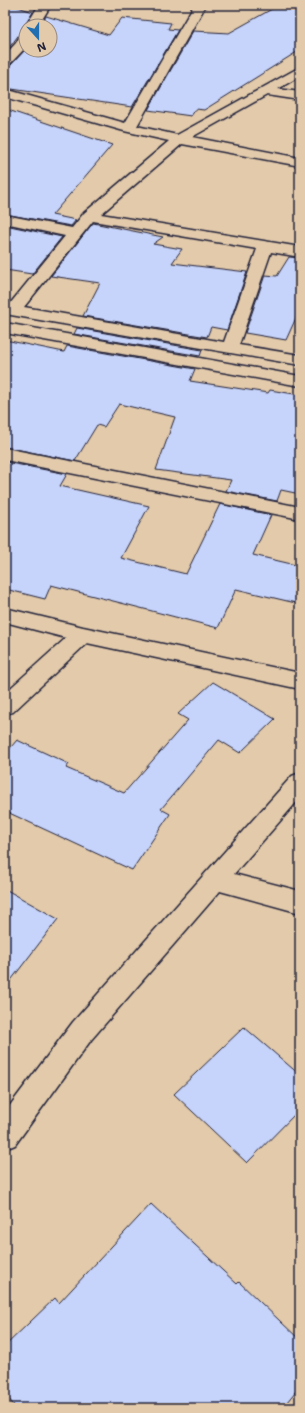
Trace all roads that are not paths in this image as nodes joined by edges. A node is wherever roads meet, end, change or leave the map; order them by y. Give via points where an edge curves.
1 (42, 5) edge
2 (200, 5) edge
3 (36, 18) edge
4 (18, 48) edge
5 (5, 62) edge
6 (300, 70) edge
7 (266, 91) junction
8 (5, 93) edge
9 (300, 96) edge
10 (129, 128) junction
11 (178, 139) junction
12 (300, 162) edge
13 (89, 216) junction
14 (5, 218) edge
15 (75, 233) junction
16 (265, 246) junction
17 (300, 252) edge
18 (9, 310) edge
19 (5, 328) edge
20 (230, 348) junction
21 (300, 360) edge
22 (300, 381) edge
23 (5, 454) edge
24 (300, 513) edge
25 (5, 615) edge
26 (83, 635) junction
27 (300, 681) edge
28 (5, 706) edge
29 (300, 782) edge
30 (216, 880) junction
31 (300, 902) edge
32 (5, 1135) edge

1 - 3 street
2 - 10 street
4 - 5 street
6 - 7 street
7 - 9 street
7 - 11 street
8 - 10 street
10 - 11 street
11 - 12 street
11 - 13 street
13 - 15 street
13 - 16 street
14 - 15 street
15 - 18 street
16 - 17 street
16 - 20 street
18 - 20 street
19 - 22 street
20 - 21 street
23 - 24 street
25 - 26 street
26 - 27 street
26 - 28 street
29 - 30 street
30 - 31 street
30 - 32 street via 82,1031

